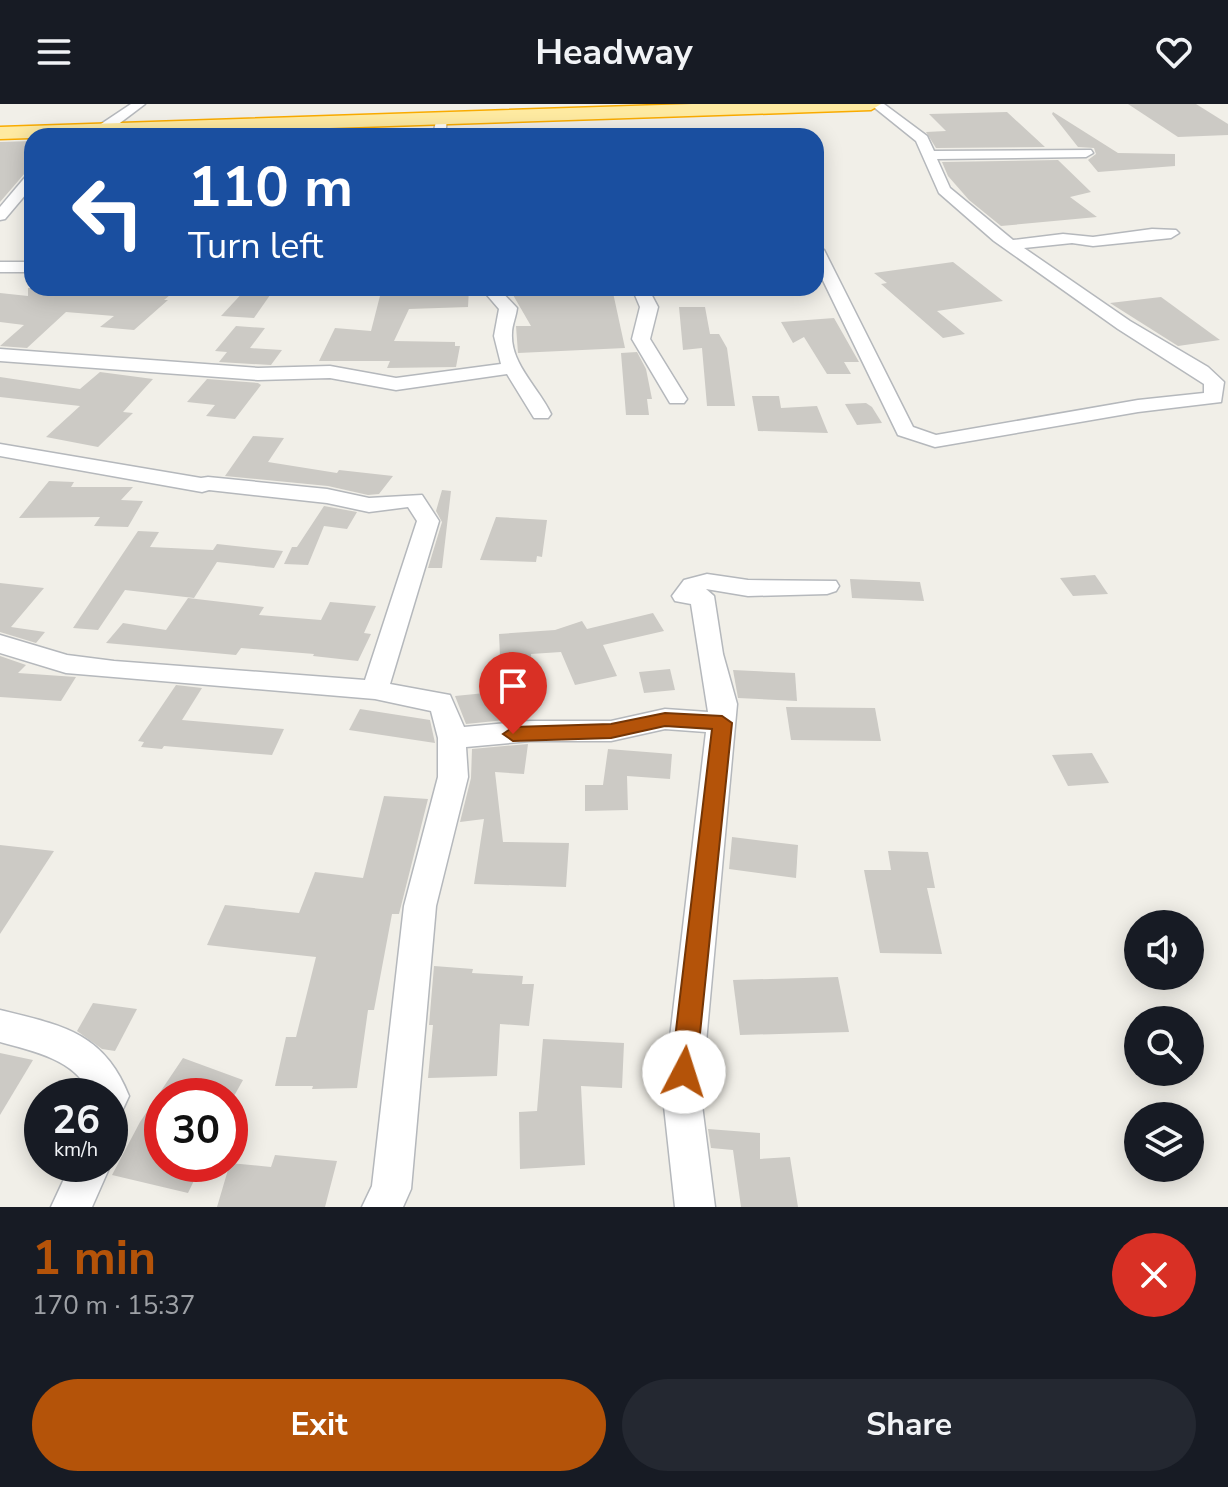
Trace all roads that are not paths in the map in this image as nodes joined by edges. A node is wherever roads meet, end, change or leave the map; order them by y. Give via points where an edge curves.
1 (139, 104) edge
2 (874, 104) edge
3 (440, 127) edge
4 (104, 128) edge
5 (397, 128) edge
6 (0, 133) edge
7 (24, 133) edge
8 (1086, 153) dead end
9 (928, 155) junction
10 (24, 188) edge
11 (0, 216) edge
12 (1171, 233) dead end
13 (1009, 246) junction
14 (824, 262) edge
15 (0, 267) edge
16 (24, 267) edge
17 (497, 296) edge
18 (644, 296) edge
19 (0, 355) edge
20 (511, 368) junction
21 (677, 399) dead end
22 (541, 414) dead end
23 (0, 450) edge
24 (827, 586) dead end
25 (0, 644) edge
26 (375, 690) junction
27 (722, 723) junction
28 (452, 738) junction
29 (0, 1026) edge
30 (103, 1078) edge
31 (83, 1182) edge
32 (71, 1207) edge
33 (382, 1207) edge
34 (695, 1207) edge

1 - 4 street
2 - 3 highway
2 - 9 street via 918,135
3 - 5 highway
6 - 7 highway
8 - 9 street
9 - 13 street via 944,190
10 - 11 street
12 - 13 street
13 - 14 street via 1201,371 1214,382 1214,398 935,441 917,437 905,431
15 - 16 street
17 - 20 street via 508,308 502,338
18 - 21 street via 649,307 641,339
19 - 20 street via 258,374 352,374 396,384
20 - 22 street
23 - 26 street via 202,485 369,505 414,500 428,521
24 - 27 street via 748,588 707,581 693,585 684,596 702,596
25 - 26 street via 66,664 114,670
26 - 28 street via 440,702
27 - 28 street via 665,719 611,731
27 - 34 street via 684,1060 682,1097
28 - 33 street via 453,777 420,906 391,1189
29 - 30 street via 62,1043
31 - 32 street

